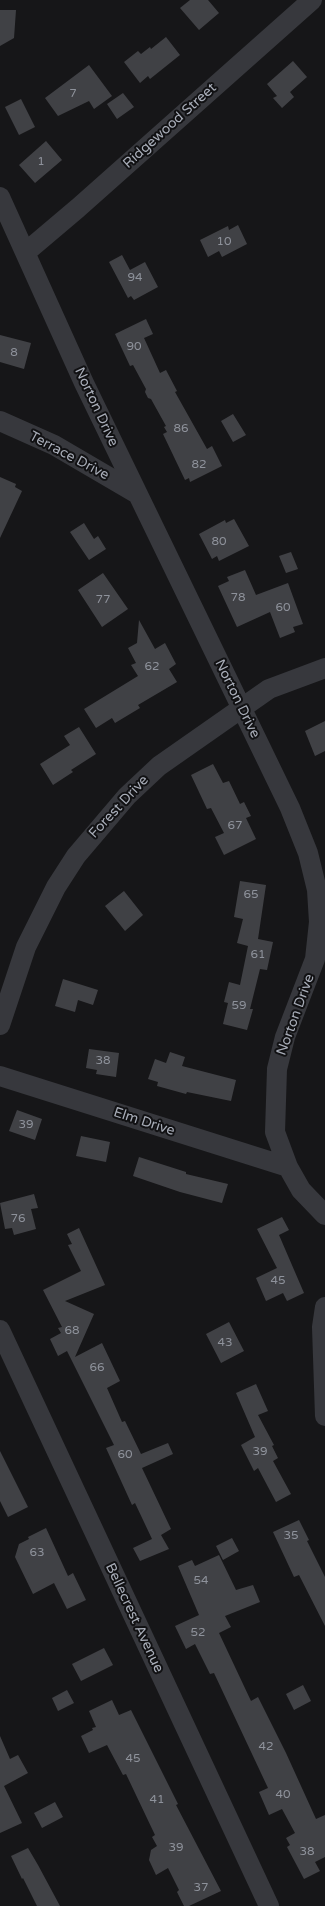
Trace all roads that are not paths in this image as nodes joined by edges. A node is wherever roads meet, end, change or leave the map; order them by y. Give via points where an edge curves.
1 (312, 0) edge
2 (0, 197) edge
3 (26, 252) junction
4 (0, 421) edge
5 (136, 493) junction
6 (325, 668) edge
7 (242, 708) junction
8 (320, 958) edge
9 (0, 1025) edge
10 (0, 1076) edge
11 (288, 1167) junction
12 (325, 1215) edge
13 (325, 1307) edge
14 (0, 1330) edge
15 (325, 1416) edge
16 (269, 1906) edge

1 - 3 street, Ridgewood Street
2 - 3 street, Norton Drive
3 - 5 street, Norton Drive
4 - 5 street, Terrace Drive via 54,445
5 - 7 street, Norton Drive
6 - 7 street, Forest Drive via 269,689
7 - 8 street, Norton Drive via 290,808 308,853 317,890
7 - 9 street, Forest Drive via 159,766 127,796 76,856 56,887 26,947
8 - 11 street, Norton Drive via 285,1037 277,1069 275,1132
10 - 11 street, Elm Drive
11 - 12 street, Norton Drive via 301,1190
13 - 15 street via 322,1326
14 - 16 street, Bellecrest Avenue

